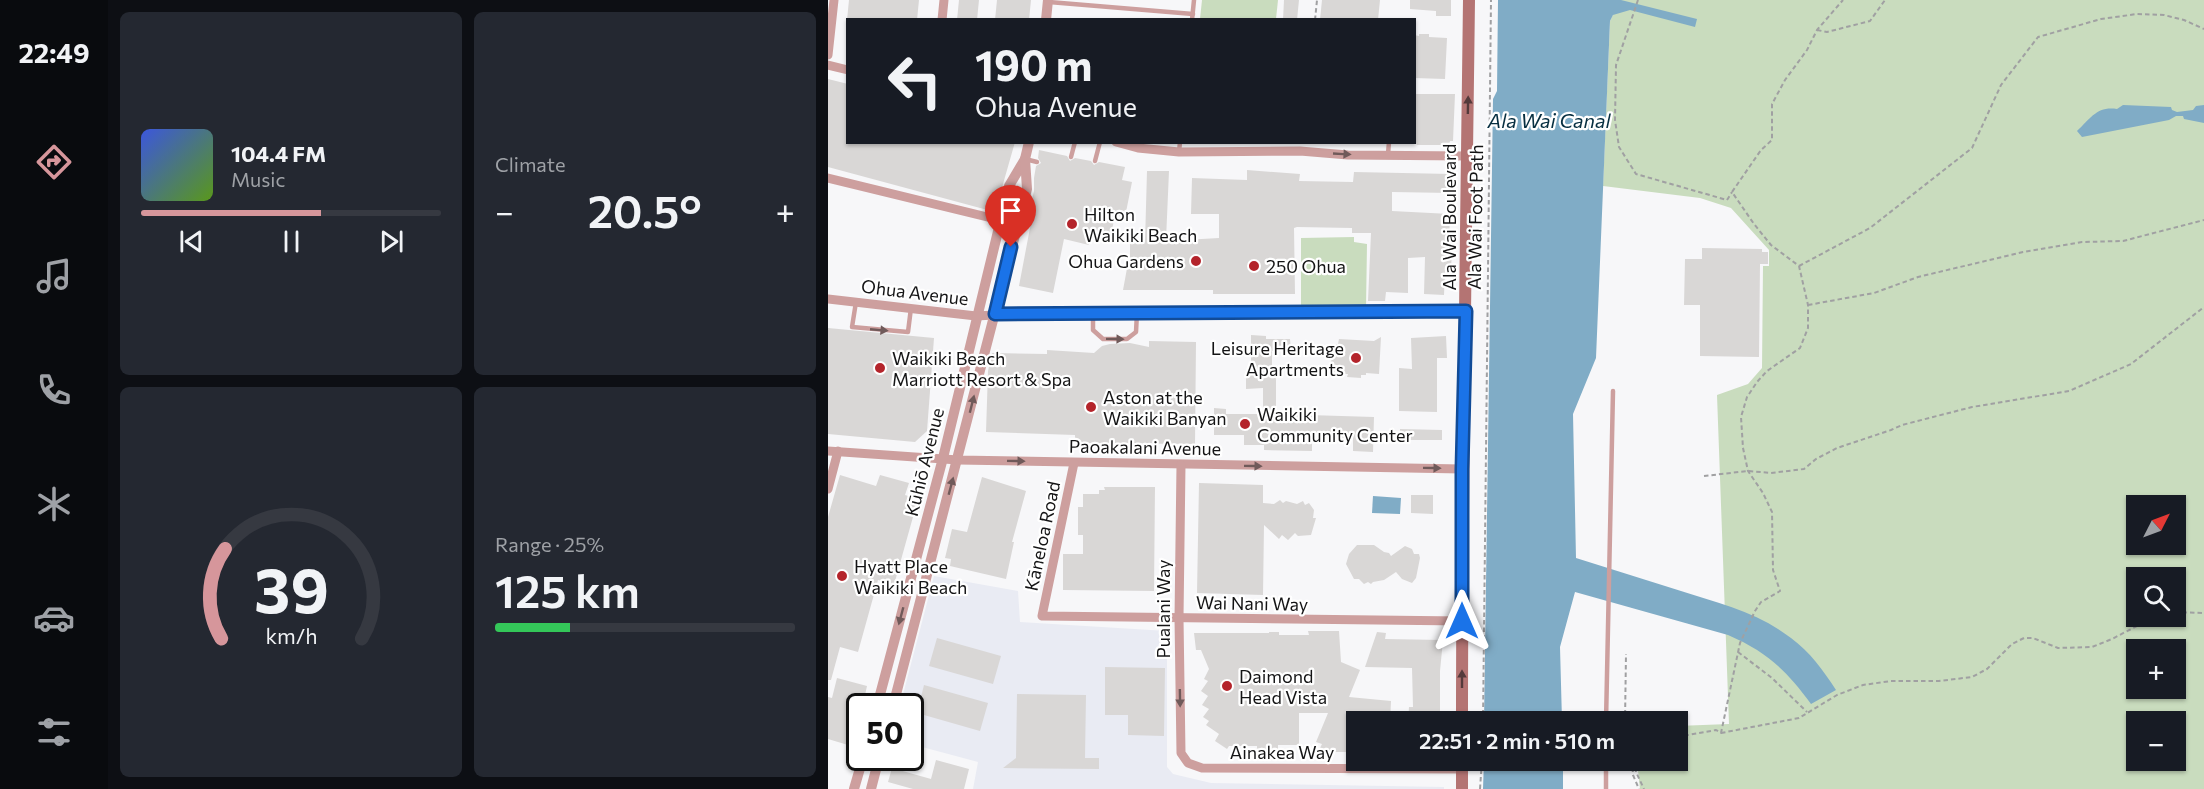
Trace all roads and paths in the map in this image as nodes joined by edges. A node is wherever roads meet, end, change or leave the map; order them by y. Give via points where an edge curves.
1 (834, 0) edge
2 (944, 0) edge
3 (1194, 0) edge
4 (1317, 0) edge
5 (1469, 0) edge
6 (1491, 0) edge
7 (1638, 0) edge
8 (1844, 0) edge
9 (1885, 0) edge
10 (1048, 1) edge
11 (1192, 17) edge
12 (942, 18) edge
13 (1046, 18) edge
14 (1315, 18) edge
15 (2204, 29) edge
16 (1817, 30) junction
17 (828, 55) edge
18 (828, 65) edge
19 (846, 70) edge
20 (1029, 144) edge
21 (1074, 144) edge
22 (1100, 144) edge
23 (1123, 144) edge
24 (1389, 144) edge
25 (1179, 147) edge
26 (1301, 147) edge
27 (1388, 154) junction
28 (1467, 156) junction
29 (1071, 157) dead end
30 (1025, 159) junction
31 (1095, 161) dead end
32 (1037, 162) dead end
33 (828, 178) edge
34 (1732, 192) junction
35 (1001, 220) junction
36 (2204, 220) edge
37 (1016, 224) junction
38 (1799, 266) junction
39 (828, 299) edge
40 (856, 302) junction
41 (1808, 305) junction
42 (2204, 307) edge
43 (911, 308) junction
44 (1466, 311) junction
45 (1094, 313) junction
46 (1137, 313) junction
47 (995, 314) junction
48 (976, 316) junction
49 (1613, 390) dead end
50 (828, 451) edge
51 (838, 451) junction
52 (944, 458) junction
53 (958, 460) junction
54 (1074, 463) junction
55 (1180, 465) junction
56 (1462, 469) junction
57 (1748, 471) junction
58 (1704, 476) dead end
59 (828, 489) edge
60 (924, 533) junction
61 (938, 536) junction
62 (2186, 612) edge
63 (2204, 613) edge
64 (1042, 616) joint
65 (1179, 618) junction
66 (1462, 621) junction
67 (2135, 627) edge
68 (1738, 652) junction
69 (1626, 654) dead end
70 (881, 693) edge
71 (896, 693) edge
72 (1462, 711) edge
73 (1482, 711) edge
74 (1606, 711) edge
75 (1625, 711) edge
76 (1807, 712) junction
77 (1721, 733) junction
78 (1688, 735) edge
79 (1181, 753) joint
80 (1346, 766) edge
81 (859, 771) edge
82 (876, 771) edge
83 (1462, 771) edge
84 (1481, 771) edge
85 (1606, 771) edge
86 (1633, 771) edge
87 (1636, 771) edge
88 (854, 789) edge
89 (871, 789) edge
90 (1462, 789) edge
91 (1480, 789) edge
92 (1606, 789) edge
93 (1639, 789) edge
94 (1644, 789) edge

1 - 17 street
2 - 12 street
3 - 11 lane
4 - 14 path
28 -> 5 main road, Ala Wai Boulevard
6 - 73 path, Ala Wai Foot Path
7 - 34 path via 1616,64 1615,120 1628,164 1636,174 1710,196 1727,200
8 - 16 path
9 - 16 path via 1870,21 1827,32
10 - 11 lane
10 - 13 street
15 - 38 path via 2164,15 2137,14 2101,19 2038,37 2001,85 1972,148 1870,228
16 - 34 path via 1772,104 1772,140
18 - 19 street
20 - 30 street, Kūhiō Avenue
21 - 29 lane
22 - 31 lane
23 - 25 street via 1138,148
24 - 27 lane
25 - 26 street
26 -> 27 street via 1348,155
27 - 28 street
28 - 44 main road, Ala Wai Boulevard
30 - 32 lane
30 - 35 street, Kūhiō Avenue via 1009,186
30 - 37 street, Kūhiō Avenue via 1027,189
33 - 35 street
34 - 38 path via 1771,245
35 - 37 street
35 - 48 street, Kūhiō Avenue
36 - 41 path via 2123,241 2082,242 2022,252 1918,277 1874,293
37 - 47 street, Kūhiō Avenue
38 - 41 path
39 - 40 street, Ohua Avenue
40 - 43 street, Ohua Avenue
40 -> 43 lane via 852,327 908,332
41 - 57 path via 1808,328 1800,348 1762,376 1744,404 1741,417
42 - 57 path via 2131,364 2069,392 1972,407 1902,425 1837,448 1804,469
43 - 48 street, Ohua Avenue
44 - 46 street, Ohua Avenue
44 - 56 main road, Ala Wai Boulevard
45 - 46 street, Ohua Avenue
45 -> 46 lane via 1093,330 1103,339 1127,339 1136,332
45 - 47 street, Ohua Avenue
47 - 48 street, Ohua Avenue
53 -> 47 street, Kūhiō Avenue
48 - 52 street, Kūhiō Avenue
49 - 74 lane
50 - 51 street, Paoakalani Avenue
51 - 52 street, Paoakalani Avenue
51 - 59 street
52 - 53 street, Paoakalani Avenue
52 - 60 street, Kūhiō Avenue
53 -> 54 street, Paoakalani Avenue
61 -> 53 street, Kūhiō Avenue
54 - 55 street, Paoakalani Avenue
54 - 64 street, Kāneloa Road
55 -> 56 street, Paoakalani Avenue
55 - 65 street, Pualani Way
56 - 66 main road, Ala Wai Boulevard
57 - 58 path
57 - 68 path via 1772,512 1773,570 1780,591 1761,602
60 - 61 street
60 -> 70 street, Kūhiō Avenue
61 - 71 street, Kūhiō Avenue
62 - 63 path
64 - 65 street, Wai Nani Way
65 - 66 street, Wai Nani Way
65 -> 79 street, Pualani Way
72 -> 66 main road, Ala Wai Boulevard
67 - 76 path via 2092,647 2058,648 2024,638 1972,677 1863,685
68 - 76 path
68 - 77 path
69 - 75 path
76 - 77 path via 1798,718
77 - 78 path via 1716,730
79 - 80 street, Ainakea Way via 1188,763 1202,768
81 - 88 street
82 - 89 street
83 - 90 main road
84 - 91 path
85 - 92 lane
86 - 93 path
87 - 94 path

